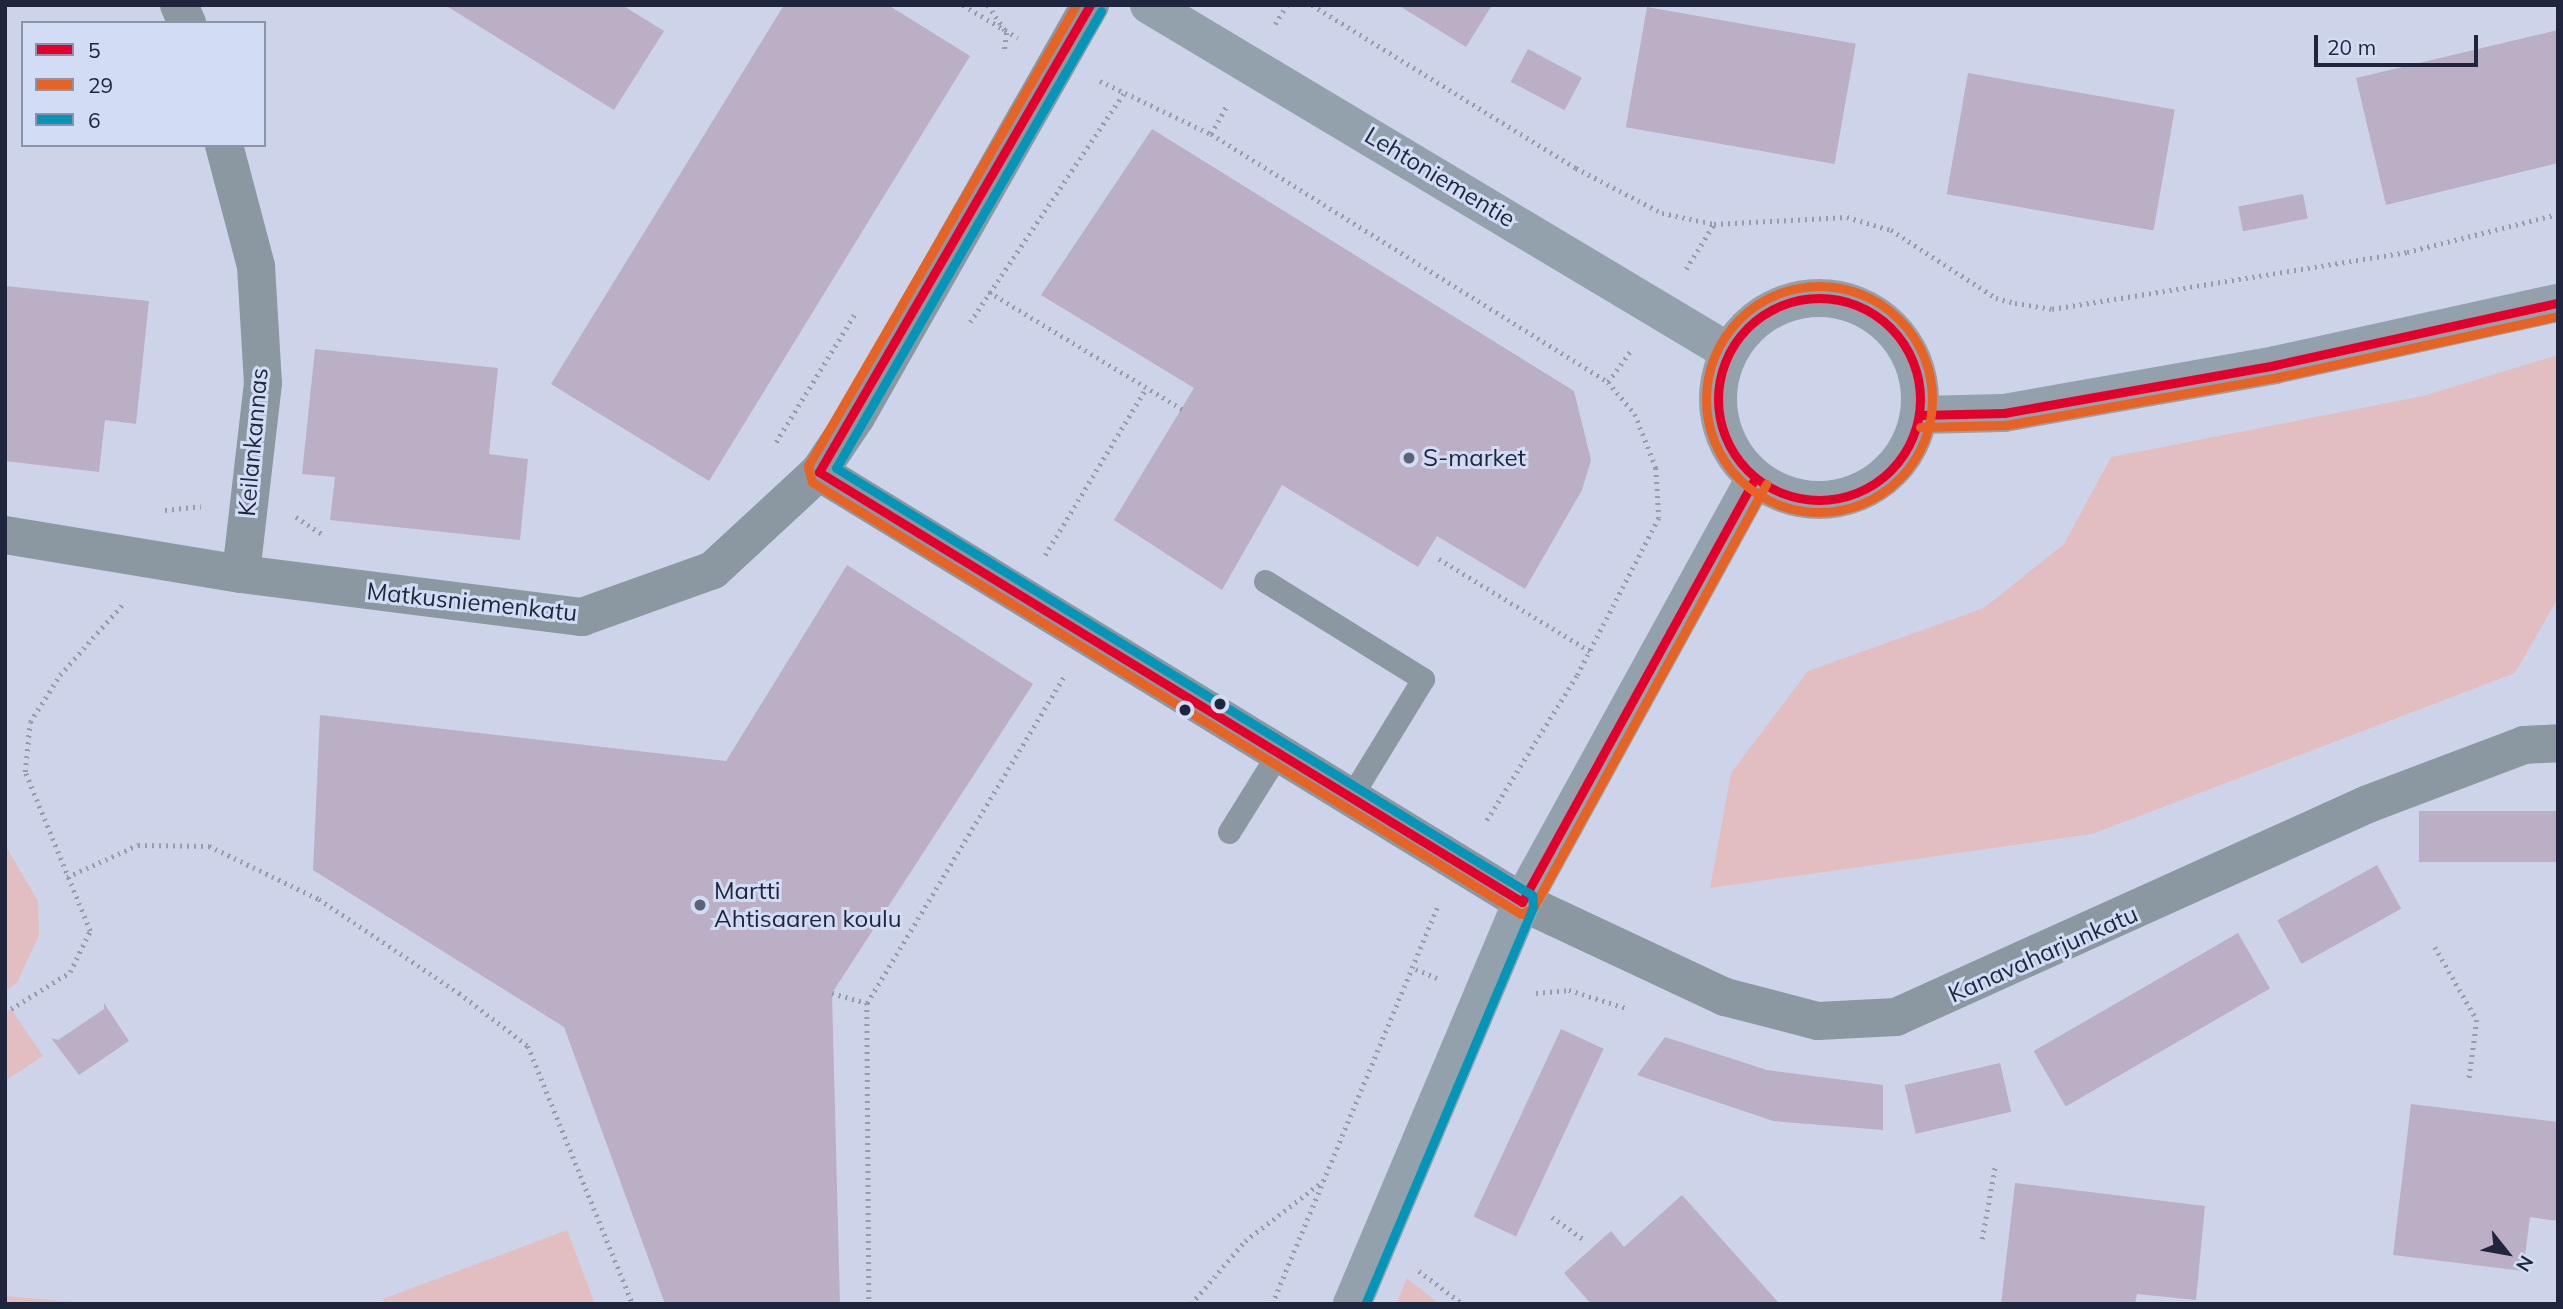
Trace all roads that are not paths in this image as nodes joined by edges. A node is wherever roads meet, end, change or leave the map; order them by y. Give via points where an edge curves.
1 (179, 5) edge
2 (1090, 5) edge
3 (1149, 5) edge
4 (186, 21) edge
5 (225, 147) edge
6 (2558, 303) edge
7 (1729, 352) junction
8 (1920, 415) junction
9 (819, 472) junction
10 (1755, 478) junction
11 (5, 535) edge
12 (241, 574) junction
13 (1265, 581) dead end
14 (2558, 743) edge
15 (1277, 755) junction
16 (1350, 798) junction
17 (1229, 832) dead end
18 (1522, 902) junction
19 (1352, 1304) edge

1 - 4 street
2 - 9 street, Matkusniemenkatu
3 - 7 main road, Lehtoniementie
5 - 12 street, Keilankannas via 256,266 263,383
6 - 8 main road via 2275,365 2004,413
7 - 8 main road via 1768,311 1804,299 1852,302 1891,328 1914,359
7 - 10 main road via 1718,406 1728,442
8 - 10 main road via 1911,444 1870,488 1811,500
9 - 12 street, Matkusniemenkatu via 712,570 582,617
9 - 15 street, Kanavaharjunkatu
10 - 18 main road
11 - 12 street, Matkusniemenkatu
13 - 16 lane via 1423,679
14 - 18 street, Kanavaharjunkatu via 2524,745 2368,804 1896,1017 1818,1021 1725,997
15 - 16 street, Kanavaharjunkatu
15 - 17 lane
16 - 18 street, Kanavaharjunkatu
18 - 19 main road

